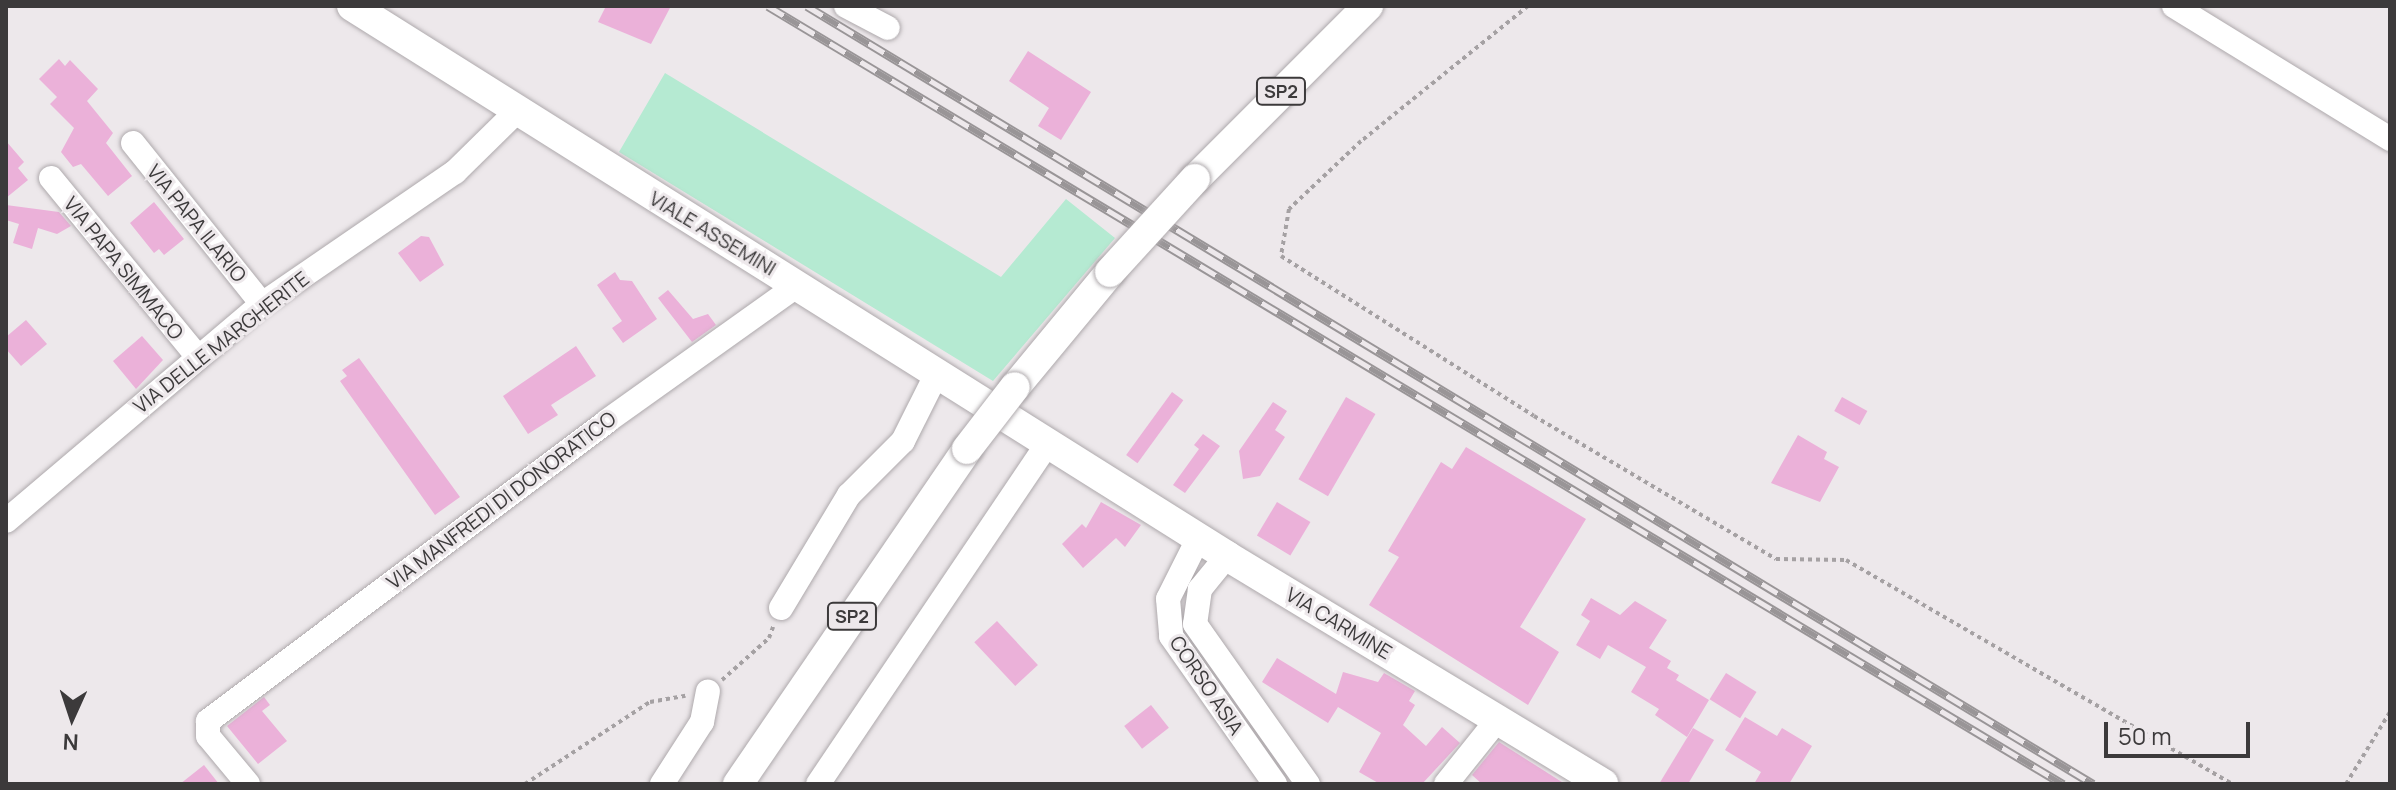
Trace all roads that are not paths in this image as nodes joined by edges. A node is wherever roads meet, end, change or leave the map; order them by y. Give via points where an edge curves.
1 (352, 6) edge
2 (846, 6) edge
3 (1368, 6) edge
4 (2174, 6) edge
5 (888, 28) dead end
6 (517, 111) junction
7 (2390, 139) edge
8 (133, 143) dead end
9 (51, 178) dead end
10 (798, 285) junction
11 (262, 304) junction
12 (198, 357) junction
13 (937, 373) junction
14 (1048, 443) junction
15 (1075, 461) joint
16 (6, 521) edge
17 (1199, 537) junction
18 (1227, 556) junction
19 (781, 608) road end
20 (708, 692) road end
21 (1498, 719) junction
22 (248, 784) edge
23 (662, 784) edge
24 (738, 784) edge
25 (818, 784) edge
26 (1275, 784) edge
27 (1308, 784) edge
28 (1446, 784) edge
29 (1603, 784) edge

1 - 6 main road, VIALE ASSEMINI
2 - 5 street
3 - 24 main road, SP2, bridge via 1195,179 1015,387
4 - 7 street
6 - 10 main road, VIALE ASSEMINI
6 - 11 street, VIA DELLE MARGHERITE via 455,172
8 - 11 street, VIA PAPA ILARIO
9 - 12 street, VIA PAPA SIMMACO
10 - 13 main road, VIALE ASSEMINI
10 - 22 street, VIA MANFREDI DI DONORATICO via 607,421 208,721 208,736
11 - 12 street, VIA DELLE MARGHERITE
12 - 16 street, VIA DELLE MARGHERITE
13 - 14 main road, VIALE ASSEMINI
13 - 19 street via 903,441 849,495
14 - 15 main road, VIALE ASSEMINI
14 - 25 street
15 - 17 main road, VIA CARMINE
17 - 18 main road, VIA CARMINE
17 - 26 street, CORSO ASIA via 1168,599 1171,636
18 - 21 main road, VIA CARMINE
18 - 27 street, CORSO ASIA via 1200,589 1195,624
20 - 23 street via 702,722
21 - 28 street
21 - 29 main road, VIA CARMINE

